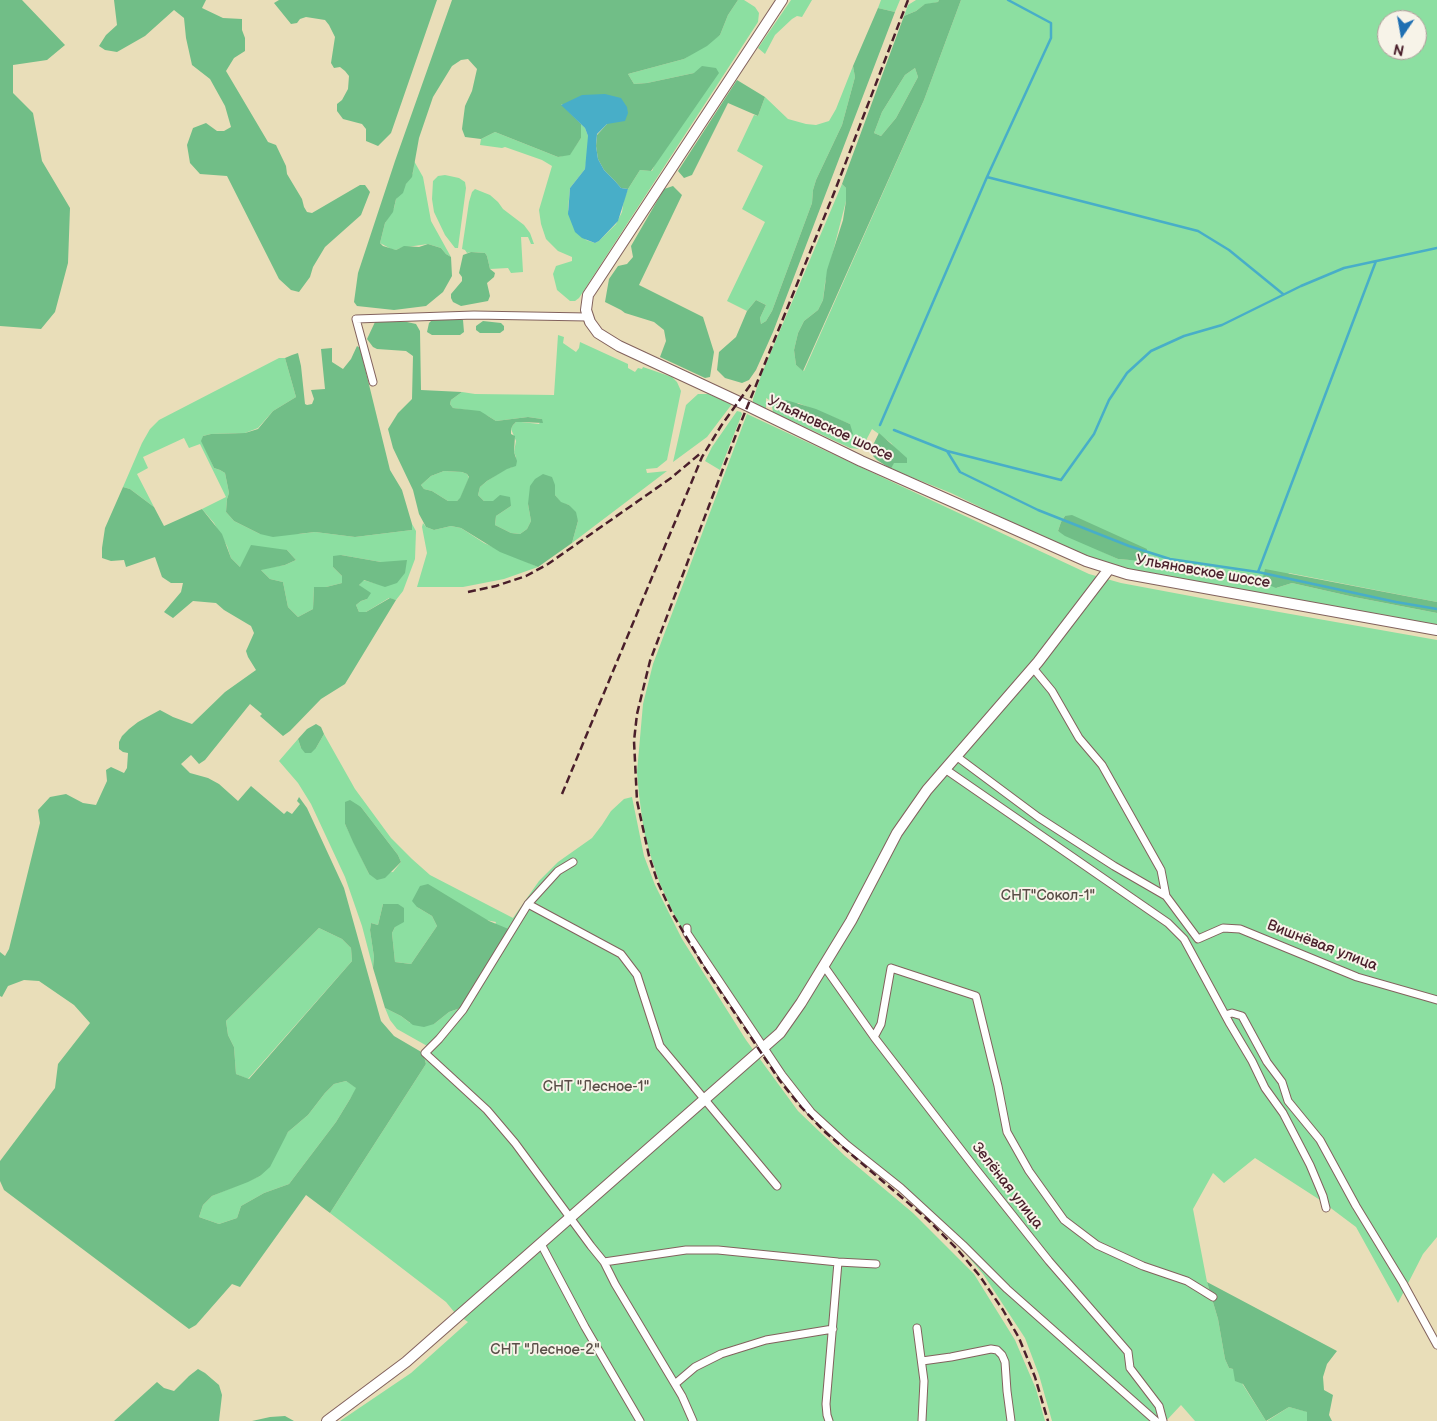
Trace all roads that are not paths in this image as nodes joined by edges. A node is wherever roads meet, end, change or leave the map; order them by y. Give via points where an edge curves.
1 (782, 0) edge
2 (587, 317) junction
3 (373, 382) dead end
4 (1109, 569) junction
5 (1437, 630) edge
6 (1033, 668) junction
7 (956, 756) junction
8 (945, 768) junction
9 (573, 862) dead end
10 (1166, 896) junction
11 (528, 904) junction
12 (687, 928) dead end
13 (824, 966) junction
14 (1437, 1000) edge
15 (1224, 1015) junction
16 (874, 1037) junction
17 (764, 1049) junction
18 (704, 1101) junction
19 (777, 1186) dead end
20 (1326, 1208) dead end
21 (571, 1218) junction
22 (541, 1244) junction
23 (604, 1262) junction
24 (838, 1262) junction
25 (876, 1264) dead end
26 (1213, 1297) dead end
27 (917, 1328) dead end
28 (833, 1329) junction
29 (1437, 1345) edge
30 (922, 1360) junction
31 (674, 1384) junction
32 (327, 1421) edge
33 (640, 1421) edge
34 (693, 1421) edge
35 (829, 1421) edge
36 (922, 1421) edge
37 (1011, 1421) edge
38 (1156, 1421) edge
39 (1163, 1421) edge

1 - 2 main road via 592,289 586,302
2 - 3 street via 474,315 356,319
2 - 4 main road, Ульяновское шоссе via 598,333 619,346 861,461
4 - 5 main road, Ульяновское шоссе
4 - 6 main road
6 - 7 main road
6 - 10 street via 1052,691 1079,738 1102,765 1161,870
7 - 8 main road
7 - 10 street via 1045,822
8 - 13 main road via 897,833
8 - 15 street via 1168,923 1184,940
9 - 11 street via 558,871
10 - 14 street, Вишнёвая улица via 1198,939 1223,928 1240,929 1357,977
11 - 18 street via 621,954 637,975 660,1046
11 - 21 street via 463,1010 425,1053 487,1110
12 - 17 street via 687,933
13 - 16 street, Зелёная улица
13 - 17 main road via 780,1033
15 - 20 street via 1292,1130 1320,1186
15 - 29 street via 1242,1016 1282,1082 1288,1101 1320,1140
16 - 26 street via 881,1024 892,968 976,996 1007,1132 1029,1171 1064,1220 1097,1245 1187,1281
16 - 39 street, Зелёная улица via 1043,1253 1128,1352 1130,1368 1160,1406
17 - 18 main road
17 - 38 street via 811,1112 901,1188 1007,1289
18 - 19 street
18 - 21 main road
21 - 22 main road
21 - 23 street
22 - 32 main road via 406,1362
22 - 33 street
23 - 24 street via 694,1250 718,1250
23 - 31 street
24 - 25 street
24 - 28 street
27 - 30 street
28 - 31 street via 766,1340 721,1354 695,1367
28 - 35 street via 826,1404
30 - 36 street
30 - 37 street via 997,1350 1005,1362
31 - 34 street

